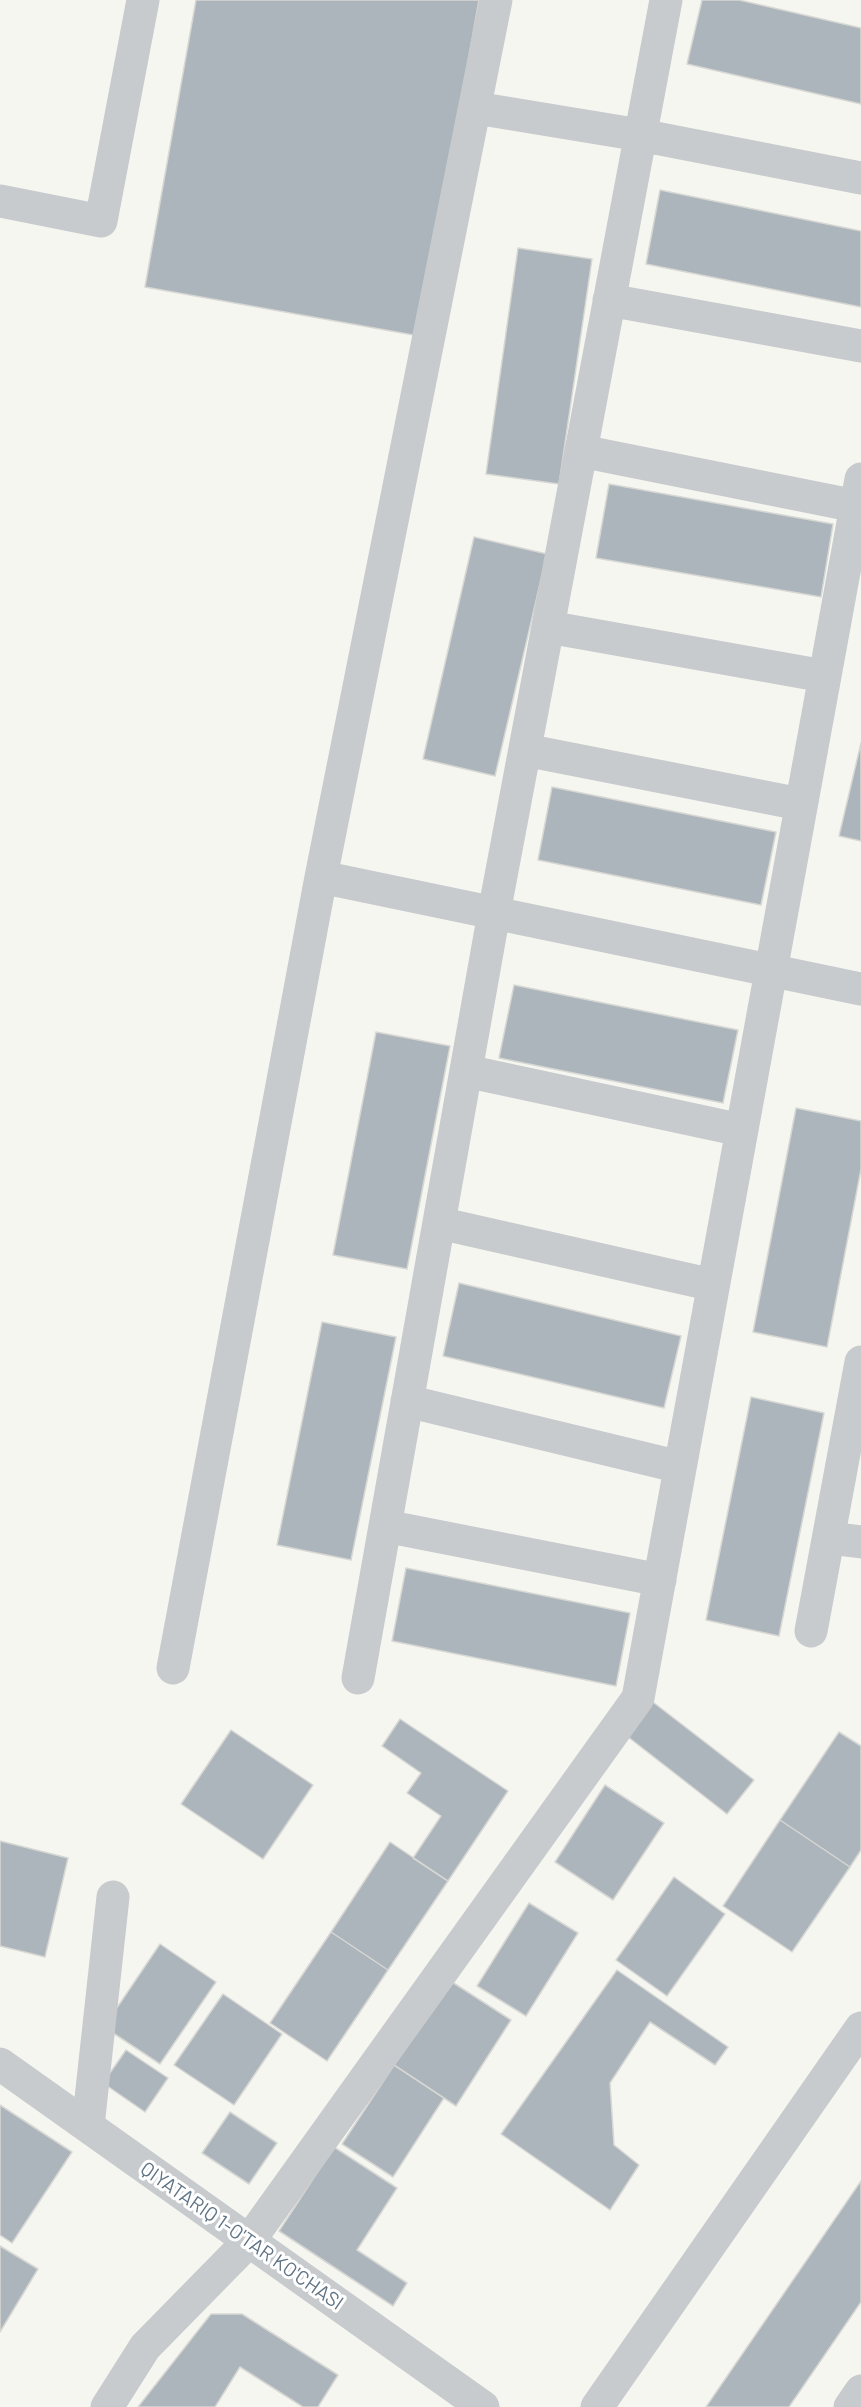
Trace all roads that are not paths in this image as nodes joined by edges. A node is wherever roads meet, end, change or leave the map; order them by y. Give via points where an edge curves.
1 (143, 0) edge
2 (496, 0) edge
3 (666, 0) edge
4 (476, 108) junction
5 (640, 135) junction
6 (861, 178) edge
7 (0, 201) edge
8 (609, 300) junction
9 (861, 346) edge
10 (580, 451) junction
11 (858, 492) edge
12 (548, 627) junction
13 (824, 676) junction
14 (525, 750) junction
15 (800, 804) junction
16 (321, 877) junction
17 (494, 913) junction
18 (770, 970) junction
19 (861, 989) edge
20 (466, 1071) junction
21 (741, 1130) junction
22 (439, 1223) junction
23 (713, 1285) junction
24 (861, 1362) edge
25 (407, 1401) junction
26 (680, 1467) junction
27 (385, 1526) junction
28 (829, 1538) junction
29 (861, 1542) edge
30 (660, 1580) junction
31 (812, 1631) dead end
32 (173, 1668) dead end
33 (358, 1678) dead end
34 (113, 1897) dead end
35 (861, 2028) edge
36 (0, 2064) edge
37 (88, 2126) junction
38 (249, 2241) junction
39 (861, 2391) edge
40 (108, 2407) edge
41 (483, 2407) edge
42 (597, 2407) edge
43 (850, 2407) edge

1 - 7 street via 101,221
2 - 4 street
3 - 5 street
4 - 5 street
4 - 16 street
5 - 6 street
5 - 8 street
8 - 9 street
8 - 10 street
10 - 11 street
10 - 12 street
11 - 13 street
12 - 13 street
12 - 14 street
13 - 15 street
14 - 15 street
14 - 17 street
15 - 18 street
16 - 17 street
16 - 32 street
17 - 18 street
17 - 20 street
18 - 19 street
18 - 21 street
20 - 21 street
20 - 22 street
21 - 23 street
22 - 23 street
22 - 25 street
23 - 26 street
24 - 28 street
25 - 26 street
25 - 27 street
26 - 30 street
27 - 30 street
27 - 33 street
28 - 29 street
28 - 31 street
30 - 38 street via 638,1698
34 - 37 street
35 - 42 street
36 - 37 street, QIYATARIQ 1-O'TAR KO'CHASI
37 - 38 street, QIYATARIQ 1-O'TAR KO'CHASI
38 - 40 street via 145,2347
38 - 41 street, QIYATARIQ 1-O'TAR KO'CHASI
39 - 43 street

